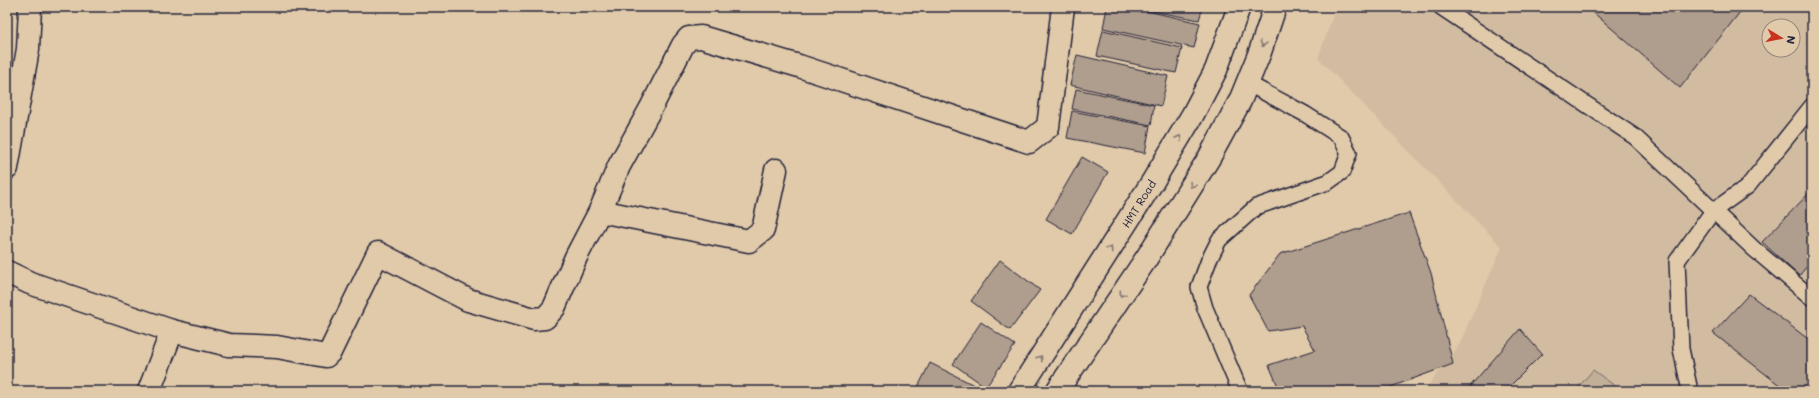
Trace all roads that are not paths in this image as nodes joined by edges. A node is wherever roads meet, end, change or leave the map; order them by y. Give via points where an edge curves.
1 (30, 7) edge
2 (1063, 7) edge
3 (1239, 7) edge
4 (1275, 7) edge
5 (1441, 7) edge
6 (1247, 83) junction
7 (1812, 106) edge
8 (7, 168) edge
9 (776, 170) dead end
10 (600, 211) junction
11 (1714, 211) junction
12 (7, 272) edge
13 (1812, 298) edge
14 (172, 331) junction
15 (149, 391) edge
16 (1019, 391) edge
17 (1057, 391) edge
18 (1240, 391) edge
19 (1690, 391) edge

1 - 8 street via 28,49
2 - 10 street via 1048,127 1029,142 799,66 701,36 690,38 683,45 619,166
16 -> 3 street, HMT Road via 1154,182 1192,116 1216,70
4 -> 6 street
5 - 11 lane via 1635,138
6 -> 17 street via 1208,158 1146,258
6 - 18 lane via 1305,114 1341,137 1349,152 1342,172 1328,182 1256,208 1219,240 1209,260 1199,287 1205,308
7 - 11 lane via 1748,186
9 - 10 street via 762,230 749,241
10 - 14 street via 554,308 545,318 534,319 468,300 378,252 326,356 277,347 229,345
11 - 13 lane
11 - 19 lane via 1677,261 1681,349
12 - 14 street via 30,283
14 - 15 street

